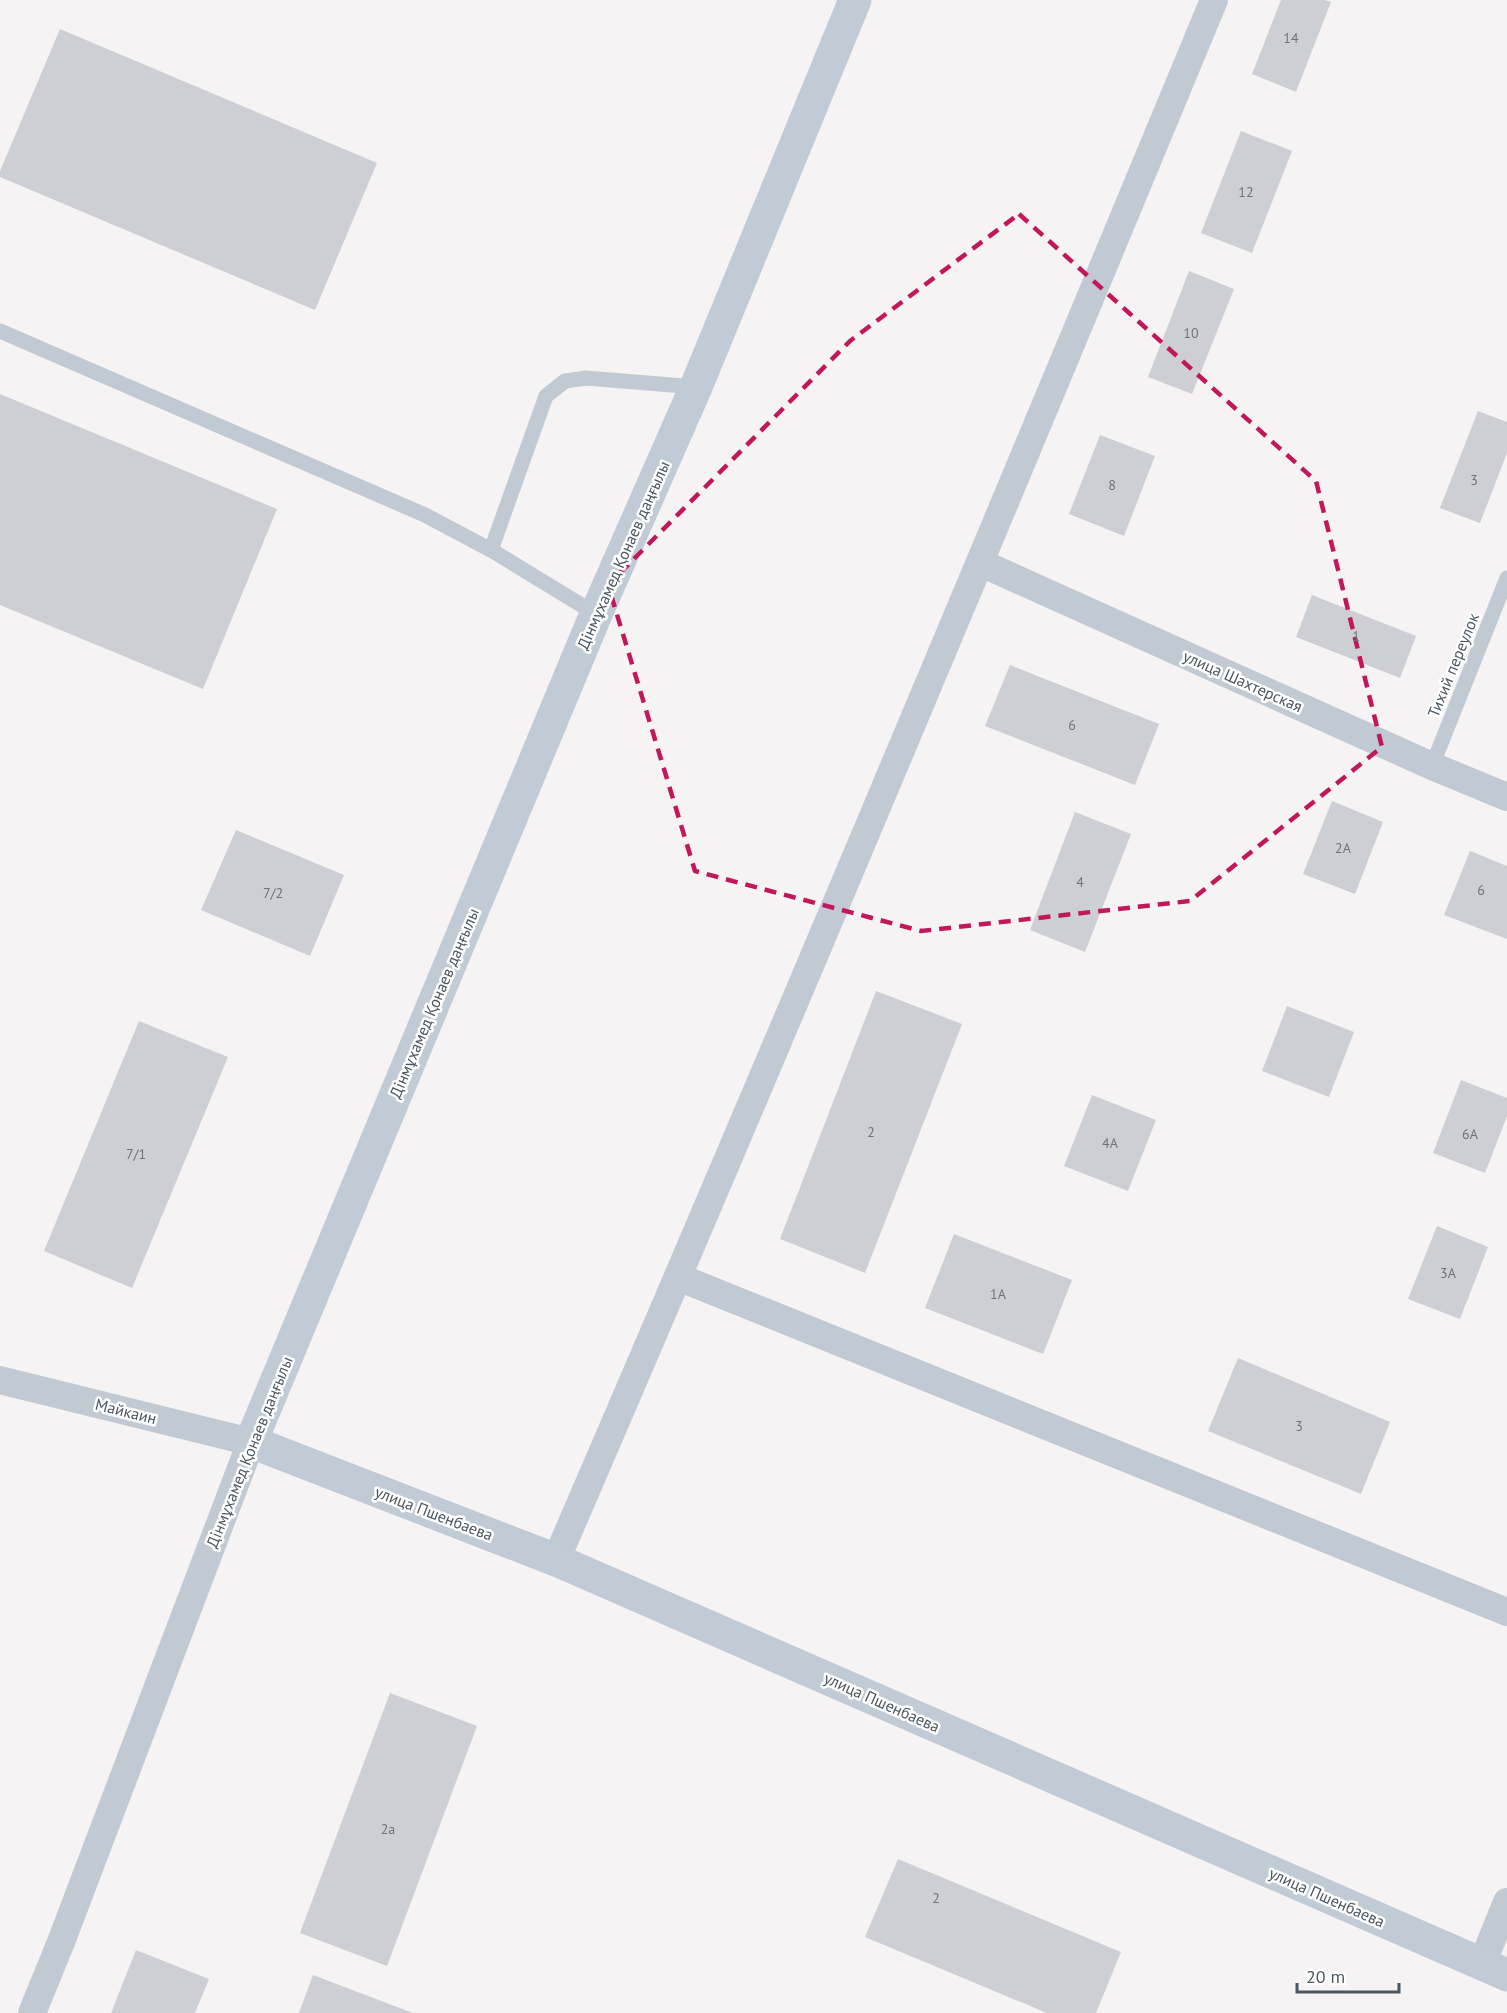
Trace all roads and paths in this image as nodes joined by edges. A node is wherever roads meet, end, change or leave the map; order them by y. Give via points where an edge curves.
1 (855, 0) edge
2 (1214, 0) edge
3 (0, 331) edge
4 (696, 387) junction
5 (491, 550) junction
6 (981, 562) junction
7 (1507, 578) edge
8 (596, 614) junction
9 (1432, 766) junction
10 (1507, 797) edge
11 (678, 1277) junction
12 (0, 1380) edge
13 (251, 1442) junction
14 (556, 1560) junction
15 (1507, 1612) edge
16 (1507, 1902) edge
17 (1494, 1970) edge
18 (32, 2013) edge

1 - 4 street, Дінмұхамед Қонаев даңғылы
2 - 6 street
3 - 5 lane via 425,515
4 - 5 lane via 586,378 565,381 546,396
4 - 8 street, Дінмұхамед Қонаев даңғылы
5 - 8 lane
6 - 9 street, улица Шахтерская
6 - 11 street
7 - 9 lane, Тихий переулок
8 - 13 street, Дінмұхамед Қонаев даңғылы
9 - 10 street, улица Шахтерская
11 - 14 street
11 - 15 street
12 - 13 street, Майкаин
13 - 14 street, улица Пшенбаева
13 - 18 street, Дінмұхамед Қонаев даңғылы
14 - 17 street, улица Пшенбаева
16 - 17 street

